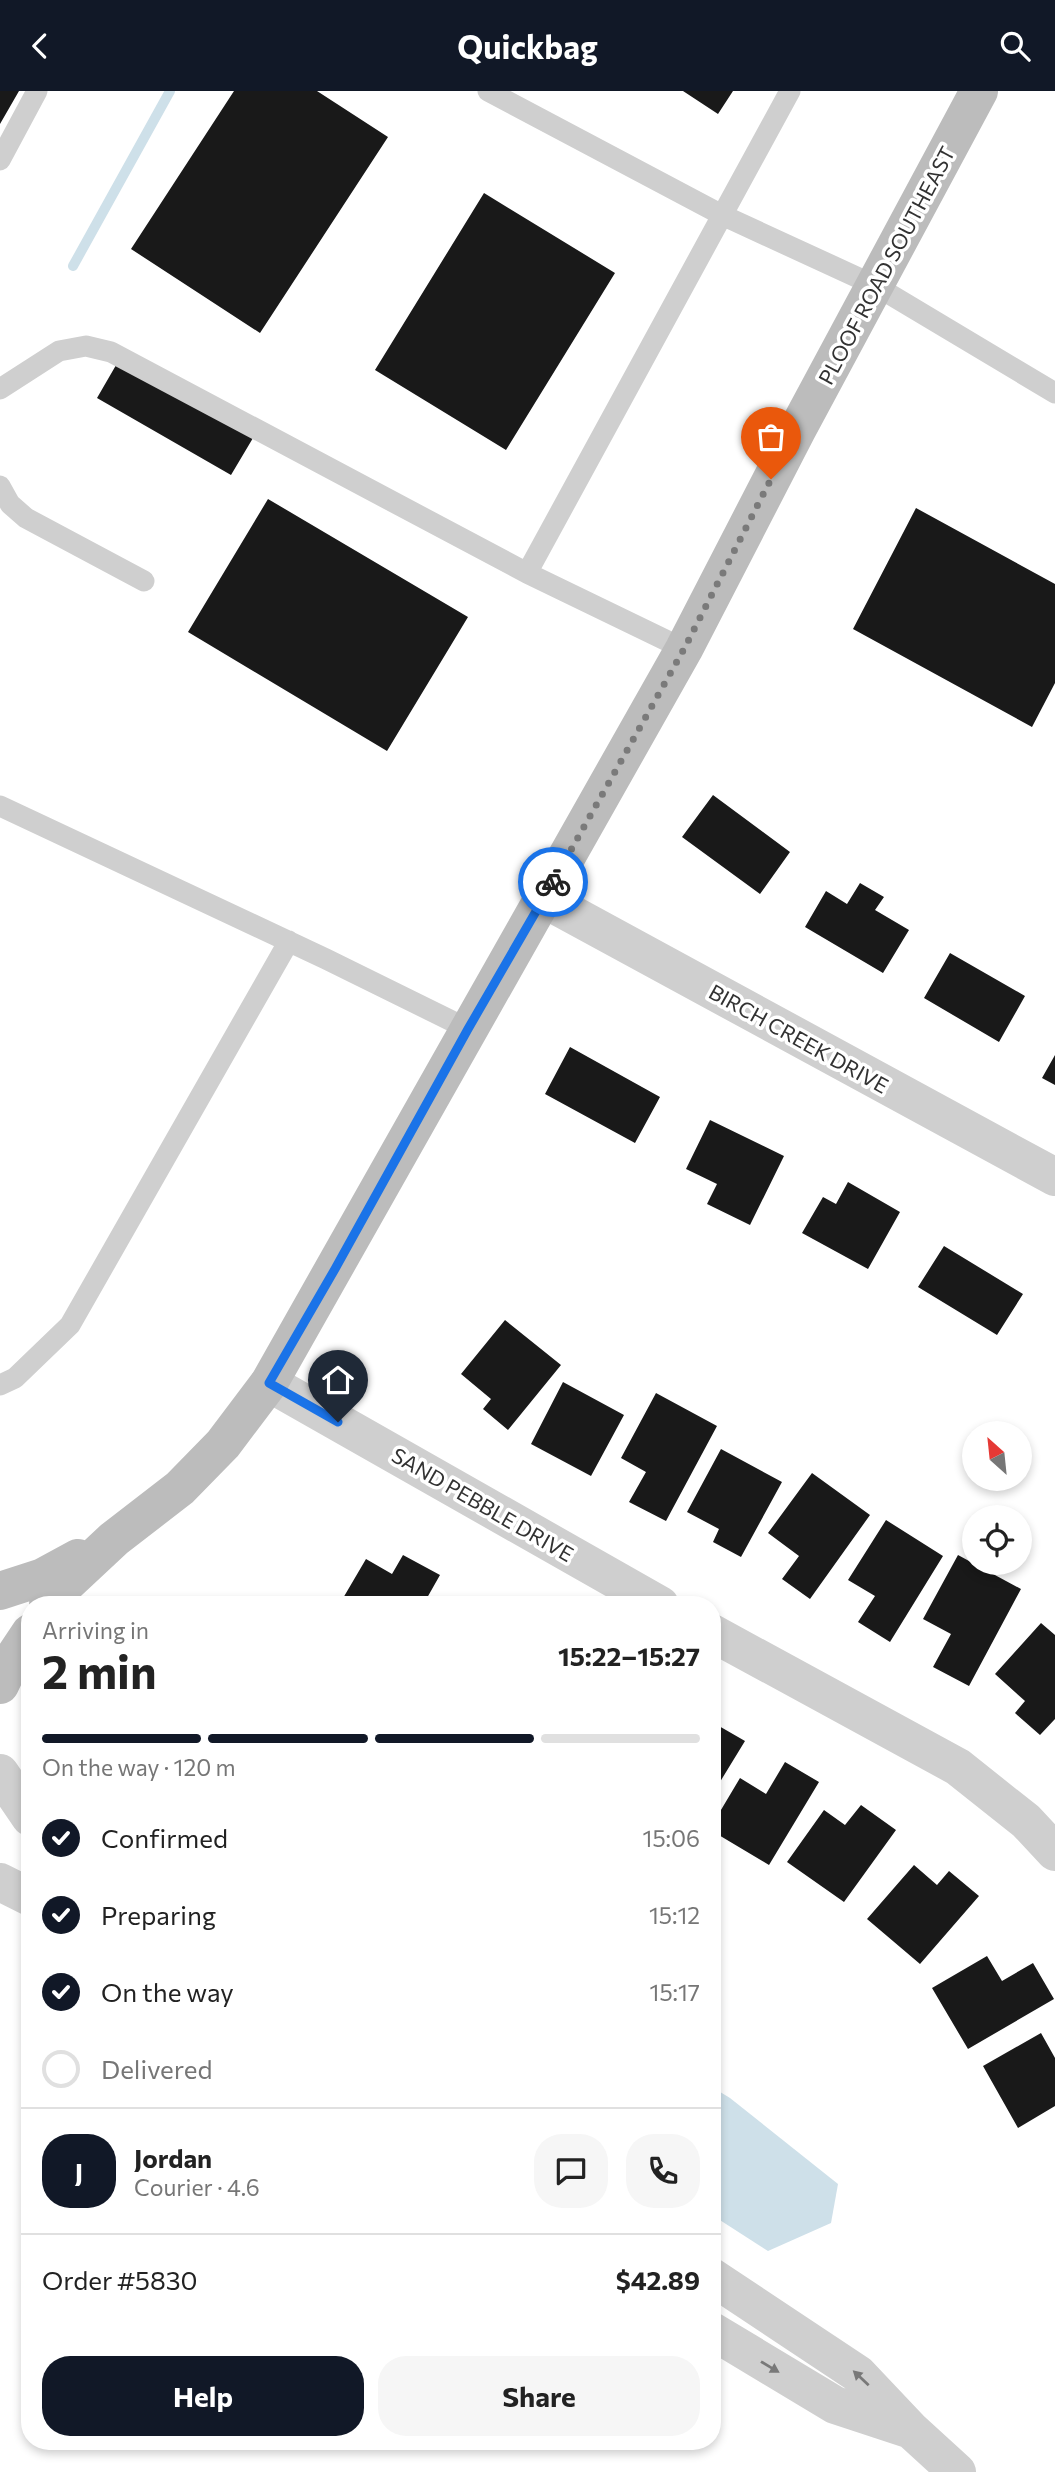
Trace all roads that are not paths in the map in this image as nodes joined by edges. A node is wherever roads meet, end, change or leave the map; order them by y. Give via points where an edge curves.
1 (37, 91) edge
2 (488, 91) edge
3 (790, 91) edge
4 (979, 91) edge
5 (0, 159) edge
6 (722, 215) junction
7 (876, 286) junction
8 (0, 389) edge
9 (1055, 393) edge
10 (0, 486) edge
11 (527, 573) junction
12 (144, 581) dead end
13 (684, 649) junction
14 (0, 806) edge
15 (544, 899) junction
16 (289, 941) junction
17 (468, 1029) junction
18 (1055, 1177) edge
19 (269, 1383) junction
20 (0, 1385) edge
21 (114, 1539) junction
22 (0, 1591) edge
23 (53, 1596) edge
24 (644, 1596) edge
25 (721, 1638) edge
26 (21, 1646) edge
27 (0, 1685) edge
28 (0, 1773) edge
29 (21, 1804) edge
30 (1055, 1852) edge
31 (0, 1882) edge
32 (21, 1892) edge
33 (721, 2283) edge
34 (721, 2336) edge
35 (911, 2430) junction
36 (957, 2472) edge

1 - 5 lane
2 - 6 lane
3 - 6 lane
4 - 7 street, PLOOF ROAD SOUTHEAST
6 - 7 lane
6 - 11 lane
7 - 9 lane
7 - 13 street, PLOOF ROAD SOUTHEAST
8 - 11 lane via 60,351 86,346 111,352
10 - 12 lane via 10,504 26,518
11 - 13 lane
13 - 15 street, PLOOF ROAD SOUTHEAST
14 - 16 lane
15 - 17 street, PLOOF ROAD SOUTHEAST
15 - 18 street, BIRCH CREEK DRIVE
16 - 17 lane
16 - 20 lane via 70,1325 15,1378
17 - 19 street, PLOOF ROAD SOUTHEAST
19 - 21 street, PLOOF ROAD SOUTHEAST via 223,1444 180,1488
19 - 24 street, SAND PEBBLE DRIVE
21 - 22 street, PLOOF ROAD SOUTHEAST via 44,1577
21 - 23 street, PLOOF ROAD SOUTHEAST
25 - 30 street via 958,1767 1026,1821
26 - 27 street
28 - 29 street
31 - 32 street
35 -> 33 street via 858,2374
34 -> 35 street via 835,2405
35 - 36 street

